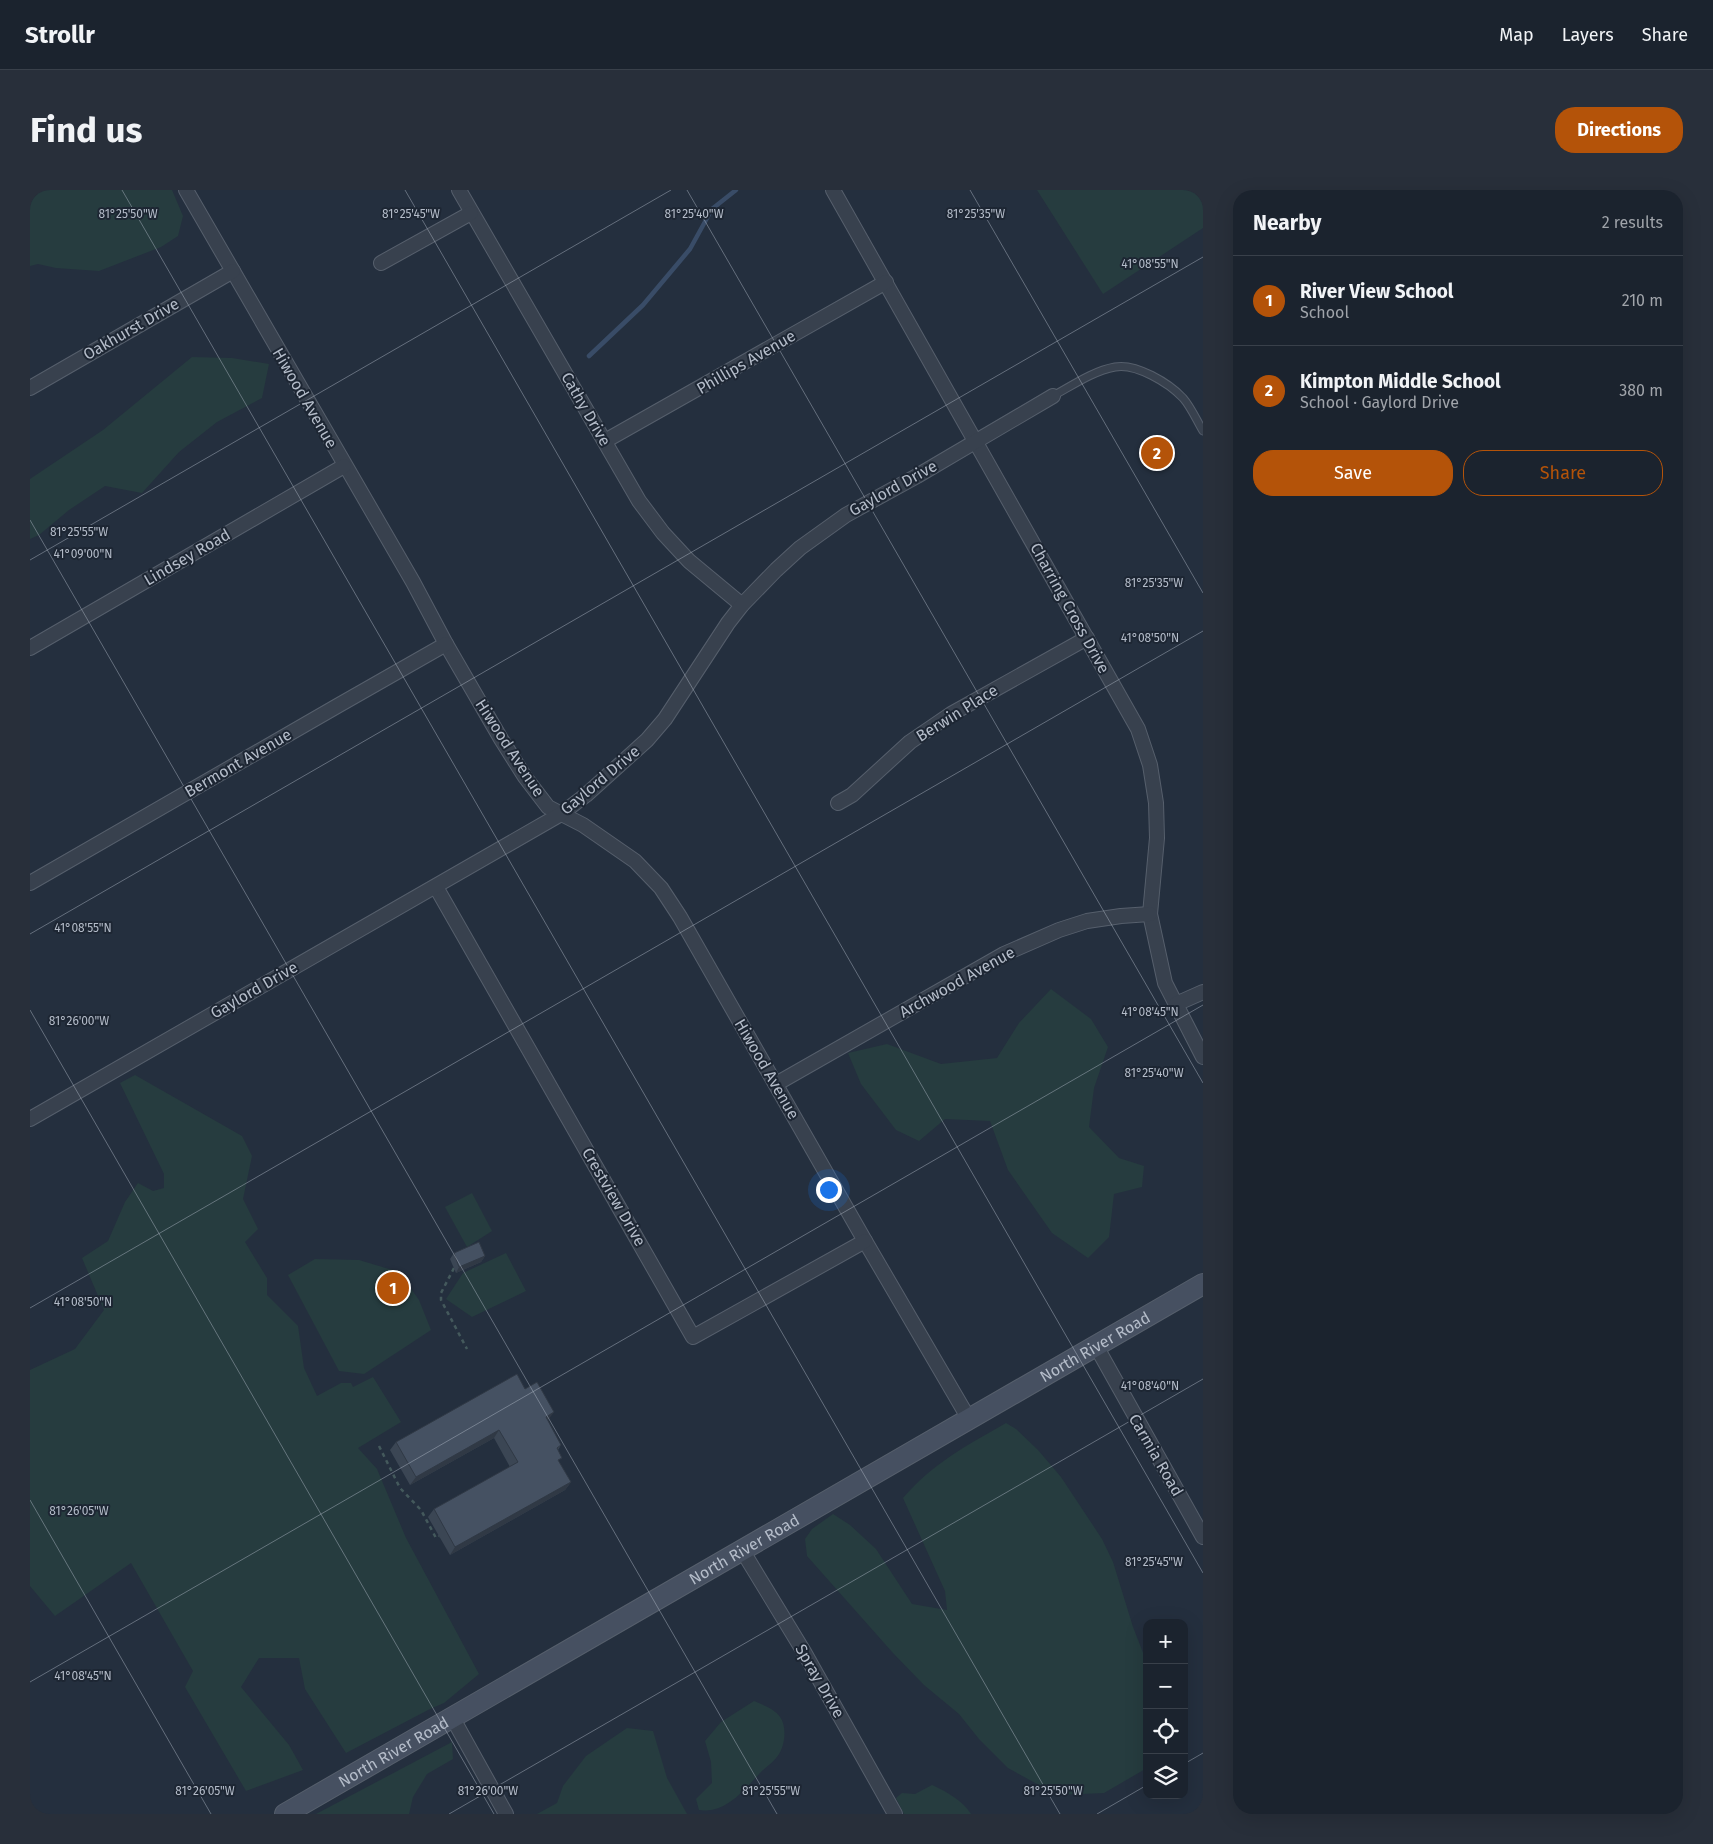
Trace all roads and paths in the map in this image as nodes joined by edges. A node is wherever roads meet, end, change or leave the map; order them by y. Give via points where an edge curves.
1 (186, 190) edge
2 (459, 190) edge
3 (834, 190) edge
4 (471, 212) junction
5 (381, 263) dead end
6 (233, 271) junction
7 (886, 282) junction
8 (30, 388) edge
9 (1053, 396) joint
10 (1203, 431) edge
11 (605, 441) junction
12 (976, 441) junction
13 (344, 466) junction
14 (742, 605) junction
15 (1087, 638) junction
16 (446, 644) junction
17 (30, 648) edge
18 (838, 803) dead end
19 (562, 814) junction
20 (30, 883) edge
21 (436, 887) junction
22 (1150, 914) junction
23 (1203, 992) edge
24 (1176, 1004) junction
25 (1203, 1057) edge
26 (776, 1084) junction
27 (30, 1120) edge
28 (865, 1241) junction
29 (454, 1268) dead end
30 (1203, 1284) edge
31 (1096, 1346) junction
32 (467, 1349) dead end
33 (969, 1419) junction
34 (379, 1446) dead end
35 (439, 1536) dead end
36 (1203, 1537) edge
37 (742, 1550) junction
38 (452, 1717) junction
39 (284, 1814) edge
40 (506, 1814) edge
41 (895, 1814) edge

1 - 6 street, Hiwood Avenue
2 - 4 street, Cathy Drive
3 - 7 street, Charring Cross Drive
4 - 5 street
4 - 11 street, Cathy Drive
6 - 8 street, Oakhurst Drive
6 - 13 street, Hiwood Avenue
7 - 11 street, Phillips Avenue
7 - 12 street, Charring Cross Drive
9 - 10 lane via 1090,376 1116,367 1133,367 1161,381 1184,398
9 - 12 street, Gaylord Drive
11 - 14 street, Cathy Drive via 639,501 663,533 689,561
12 - 14 street, Gaylord Drive via 846,515 800,548
12 - 15 street, Charring Cross Drive
13 - 16 street, Hiwood Avenue
13 - 17 street, Lindsey Road
14 - 19 street, Gaylord Drive via 653,733
15 - 18 street, Berwin Place via 951,714 910,742 852,795
15 - 22 street, Charring Cross Drive via 1138,729 1150,765 1157,838
16 - 19 street, Hiwood Avenue via 525,778 548,807
16 - 20 street, Bermont Avenue
19 - 21 street, Gaylord Drive
19 - 26 street, Hiwood Avenue via 635,861 661,888
21 - 27 street, Gaylord Drive
21 - 28 street, Crestview Drive via 693,1337
22 - 24 street, Charring Cross Drive via 1165,982
22 - 26 street, Archwood Avenue via 1087,921 1004,954
23 - 24 street
24 - 25 street, Charring Cross Drive
26 - 28 street, Hiwood Avenue
28 - 33 street, Hiwood Avenue
29 - 32 path via 441,1293 441,1300
30 - 31 street, North River Road
31 - 33 street, North River Road
31 - 36 street, Carmia Road
33 - 37 street, North River Road
34 - 35 path via 400,1488 421,1510 436,1538
37 - 38 street, North River Road
37 - 41 street, Spray Drive
38 - 39 street, North River Road
38 - 40 street

